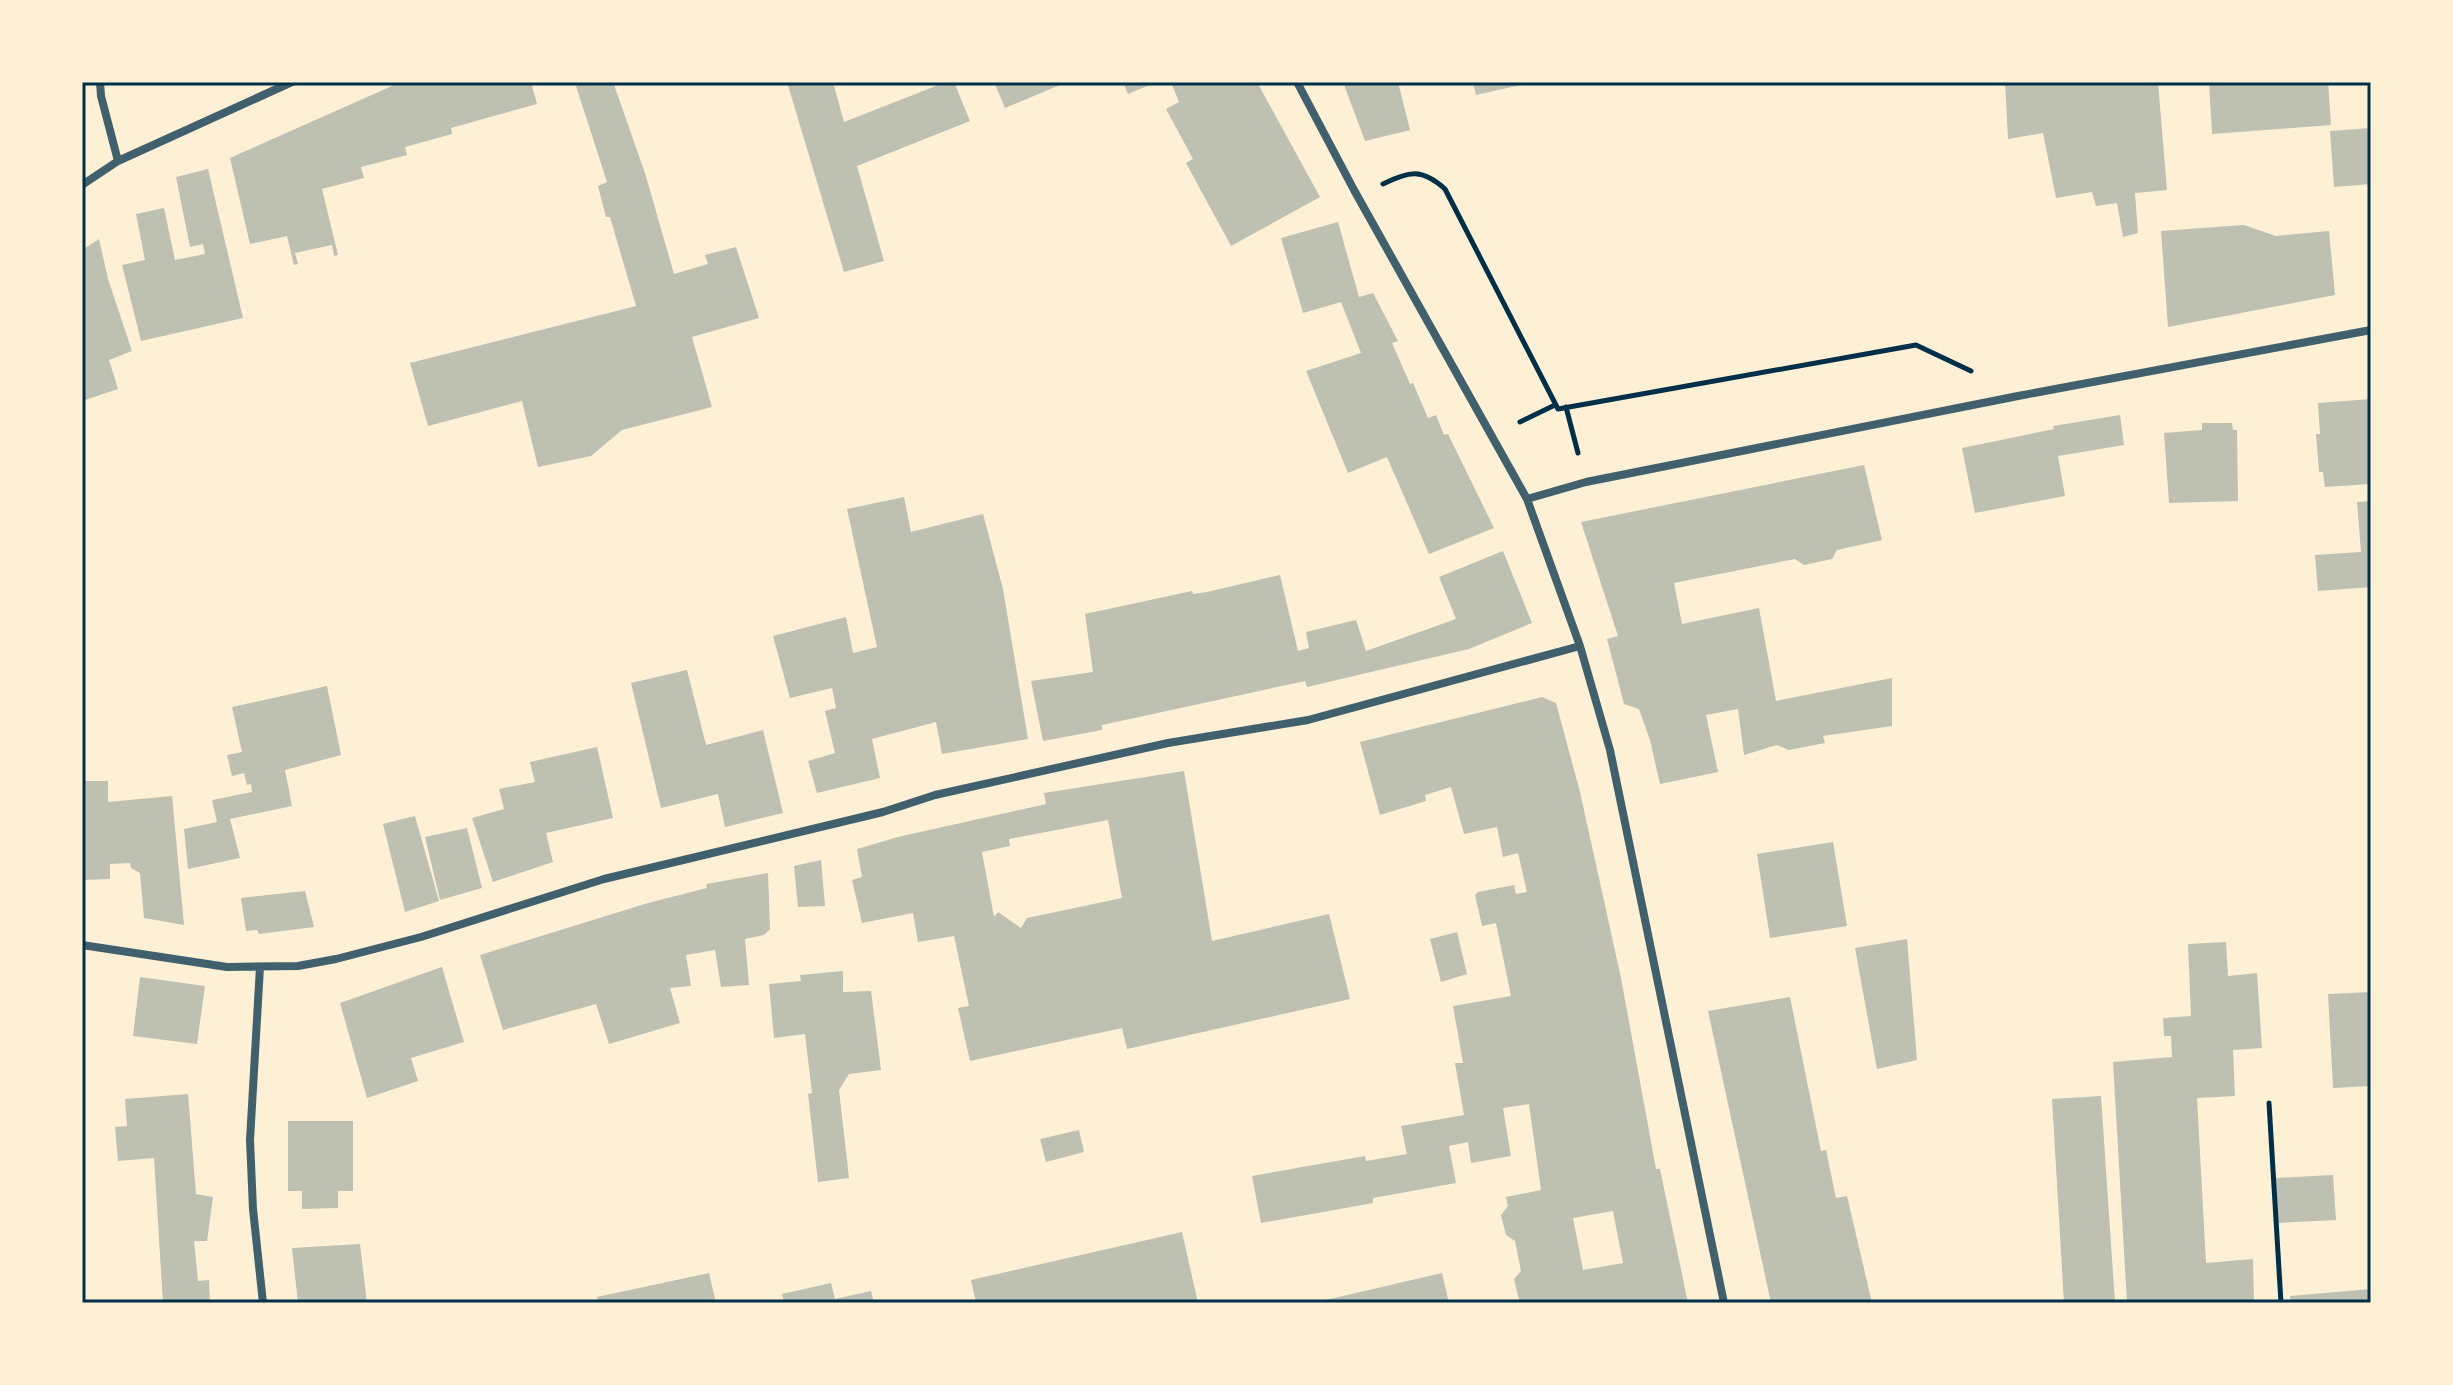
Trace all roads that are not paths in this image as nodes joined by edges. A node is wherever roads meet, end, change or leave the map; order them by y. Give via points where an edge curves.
1 (100, 82) edge
2 (292, 82) edge
3 (1297, 82) edge
4 (118, 161) junction
5 (82, 185) edge
6 (2371, 330) edge
7 (1527, 499) junction
8 (1580, 646) junction
9 (82, 945) edge
10 (260, 967) junction
11 (263, 1303) edge
12 (1724, 1303) edge

1 - 4 street
2 - 4 street
3 - 7 street
4 - 5 street
6 - 7 street via 1586,482
7 - 8 street
8 - 10 street via 1308,720 1168,743 935,795 604,879 349,956
8 - 12 street via 1610,750
9 - 10 street via 227,967
10 - 11 street via 250,1140

